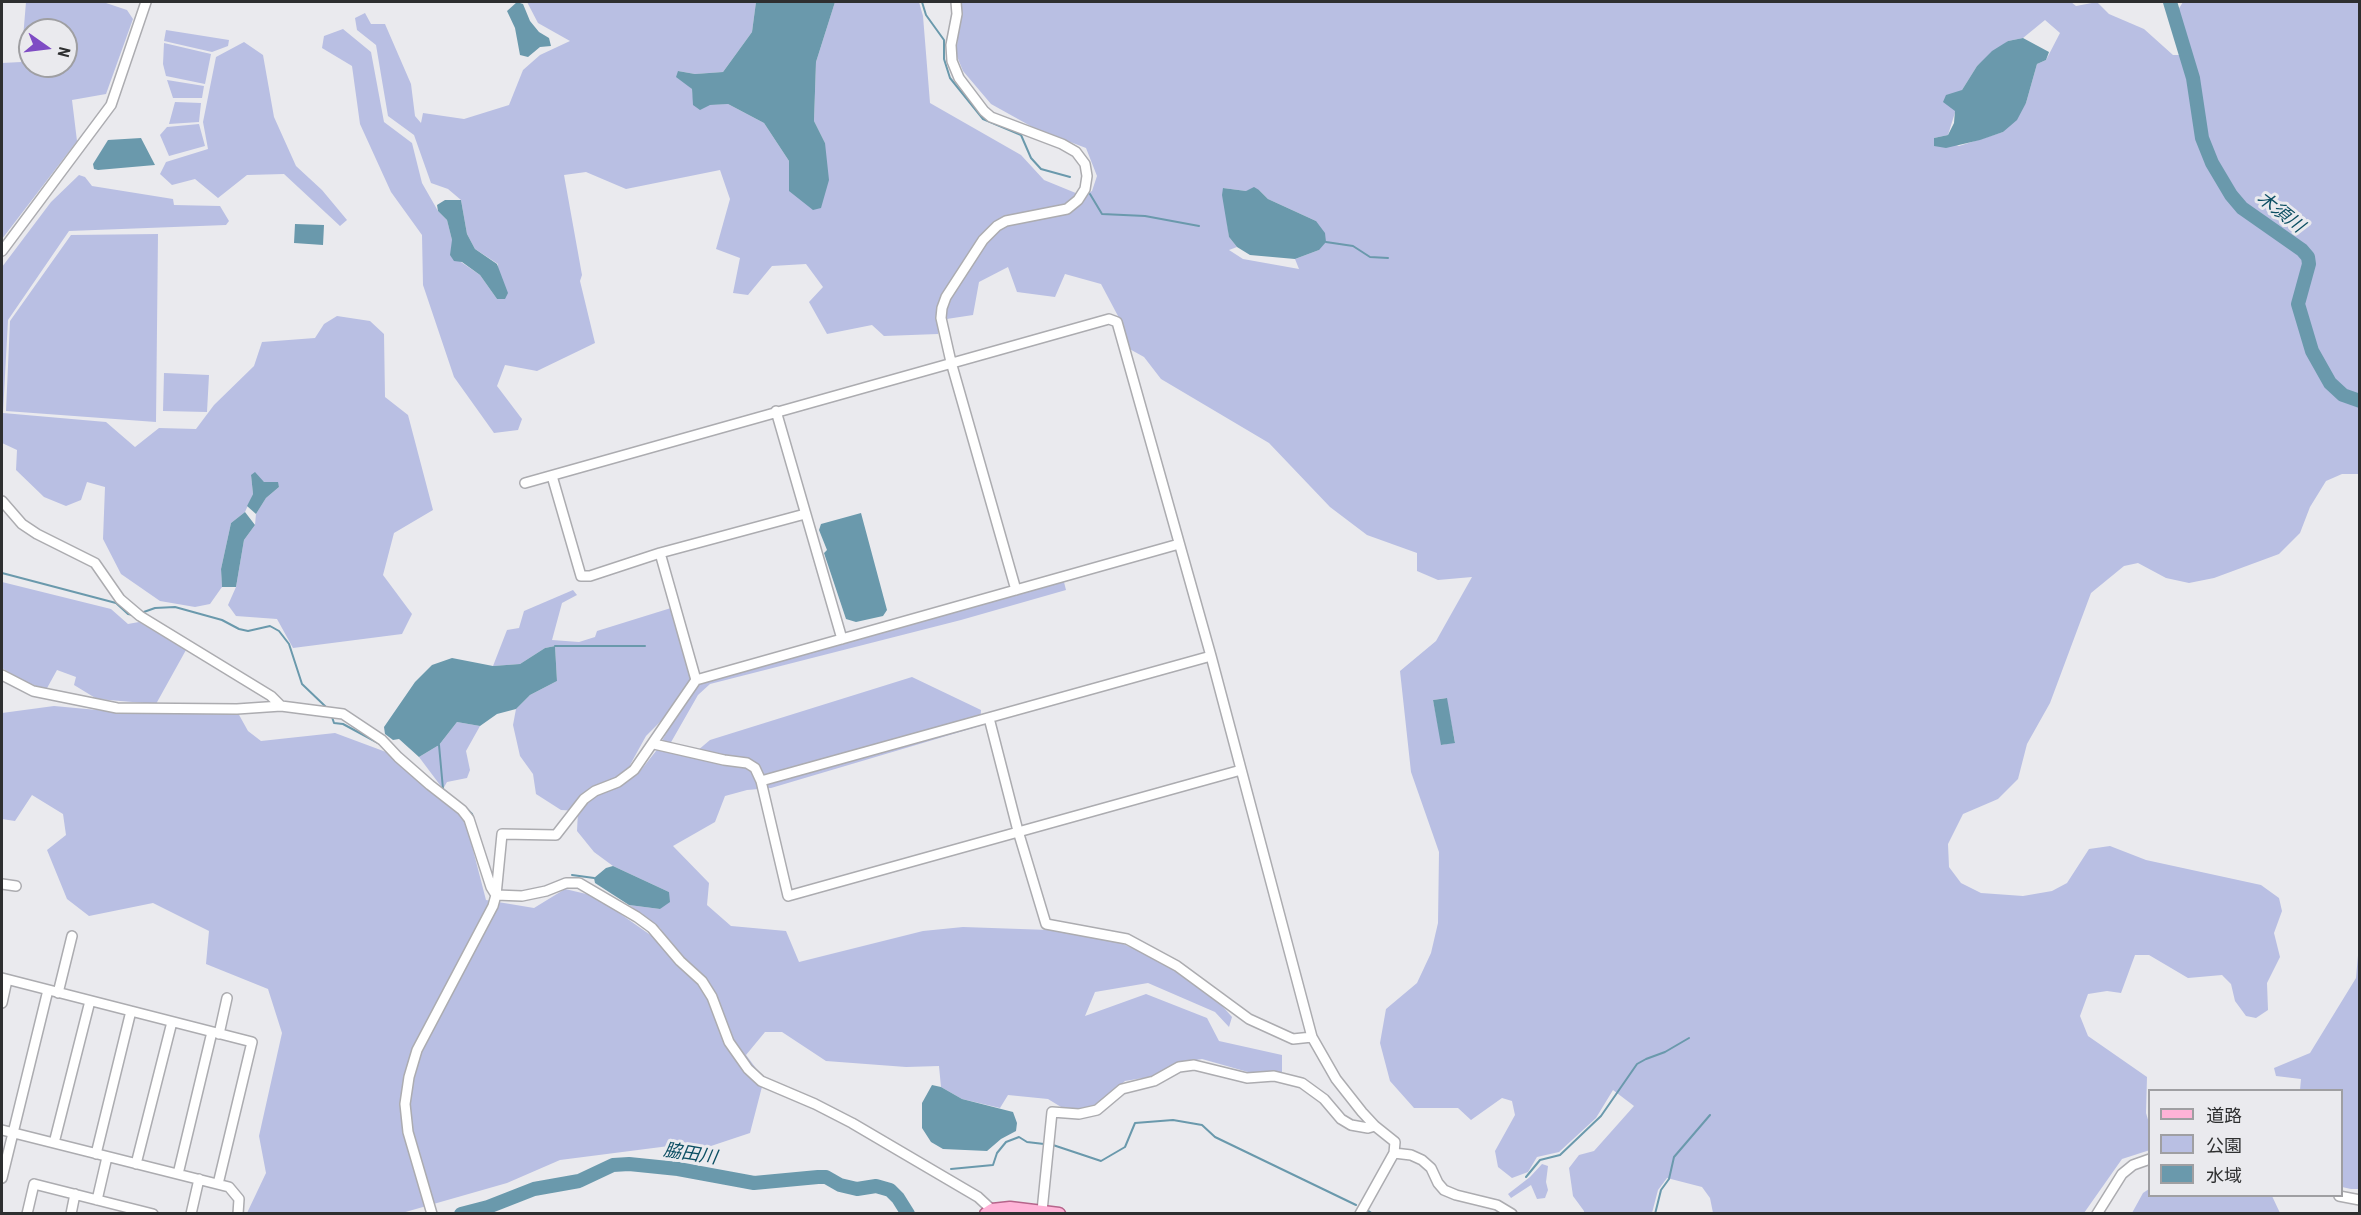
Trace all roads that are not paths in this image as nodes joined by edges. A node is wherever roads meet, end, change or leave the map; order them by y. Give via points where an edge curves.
1 (146, 2) edge
2 (956, 2) edge
3 (2, 251) edge
4 (951, 362) junction
5 (776, 411) junction
6 (552, 476) junction
7 (525, 483) dead end
8 (2, 501) edge
9 (805, 514) junction
10 (1179, 544) junction
11 (660, 553) junction
12 (1016, 590) junction
13 (842, 639) junction
14 (1211, 657) junction
15 (2, 675) edge
16 (696, 680) junction
17 (281, 706) junction
18 (989, 718) junction
19 (654, 744) junction
20 (1241, 770) junction
21 (761, 781) junction
22 (1018, 831) junction
23 (2, 884) edge
24 (16, 886) dead end
25 (496, 895) junction
26 (72, 936) dead end
27 (4, 979) edge
28 (53, 991) junction
29 (227, 998) dead end
30 (90, 1001) junction
31 (2, 1003) edge
32 (131, 1011) junction
33 (172, 1022) junction
34 (215, 1033) junction
35 (1312, 1037) junction
36 (1375, 1126) junction
37 (2, 1130) edge
38 (13, 1133) junction
39 (54, 1143) junction
40 (1394, 1153) junction
41 (96, 1154) junction
42 (107, 1156) junction
43 (2148, 1160) edge
44 (136, 1164) junction
45 (178, 1174) junction
46 (2, 1175) edge
47 (199, 1179) junction
48 (218, 1184) junction
49 (75, 1194) junction
50 (2343, 1197) edge
51 (97, 1200) junction
52 (2360, 1200) edge
53 (116, 1209) edge
54 (1042, 1211) junction
55 (989, 1212) edge
56 (27, 1214) edge
57 (71, 1214) edge
58 (153, 1214) edge
59 (191, 1214) edge
60 (238, 1214) edge
61 (432, 1214) edge
62 (1059, 1214) edge
63 (1360, 1214) edge
64 (1512, 1214) edge
65 (2097, 1214) edge

1 - 3 street via 111,105
2 - 4 street via 951,45 959,78 991,117 1076,152 1085,164 1087,176 1078,200 1067,209 1006,222 983,240 942,308
4 - 5 street
4 - 10 street via 1109,319 1117,322
4 - 12 street
5 - 6 street
5 - 9 street
6 - 7 street
6 - 11 street via 581,576
8 - 17 street via 22,524 95,563 120,599 137,614 262,690
9 - 11 street
9 - 13 street
10 - 12 street
10 - 14 street
11 - 16 street
12 - 13 street
13 - 16 street
14 - 18 street
14 - 20 street
15 - 17 street via 33,691 117,708
16 - 19 street
17 - 25 street via 343,714 384,741 398,758 469,819
18 - 21 street
18 - 22 street
19 - 21 street via 747,763 755,768
19 - 25 street via 634,770 584,799 556,835 502,834
20 - 22 street
20 - 35 street
21 - 22 street via 789,896
22 - 35 street via 1046,924 1127,939 1177,966 1249,1018 1293,1039
23 - 24 street
25 - 55 street via 522,896 579,883 637,917 702,981 729,1042 761,1081 852,1123 978,1197
25 - 61 street via 417,1050 409,1077 405,1104 408,1132
26 - 28 street
27 - 28 street
27 - 31 street
28 - 30 street
28 - 38 street
29 - 34 street
30 - 32 street
30 - 39 street
32 - 33 street
32 - 41 street
33 - 34 street
33 - 44 street
34 - 45 street
34 - 48 street via 252,1042
35 - 36 street via 1336,1079
36 - 40 street via 1395,1142
36 - 54 street via 1351,1125 1302,1083 1274,1076 1247,1078 1194,1065 1179,1066 1154,1081 1122,1089 1097,1110 1079,1114 1052,1112
37 - 38 street
38 - 39 street
38 - 46 street
39 - 41 street
40 - 63 street
40 - 64 street via 1422,1160 1444,1190
41 - 42 street
42 - 44 street
42 - 51 street
43 - 65 street via 2122,1174
44 - 45 street
45 - 47 street
47 - 48 street
47 - 59 street
48 - 60 street via 235,1192 239,1199
49 - 51 street
49 - 56 street via 34,1184
49 - 57 street
50 - 52 street
51 - 53 street
53 - 58 street
54 - 55 main road via 1010,1208
54 - 62 main road

